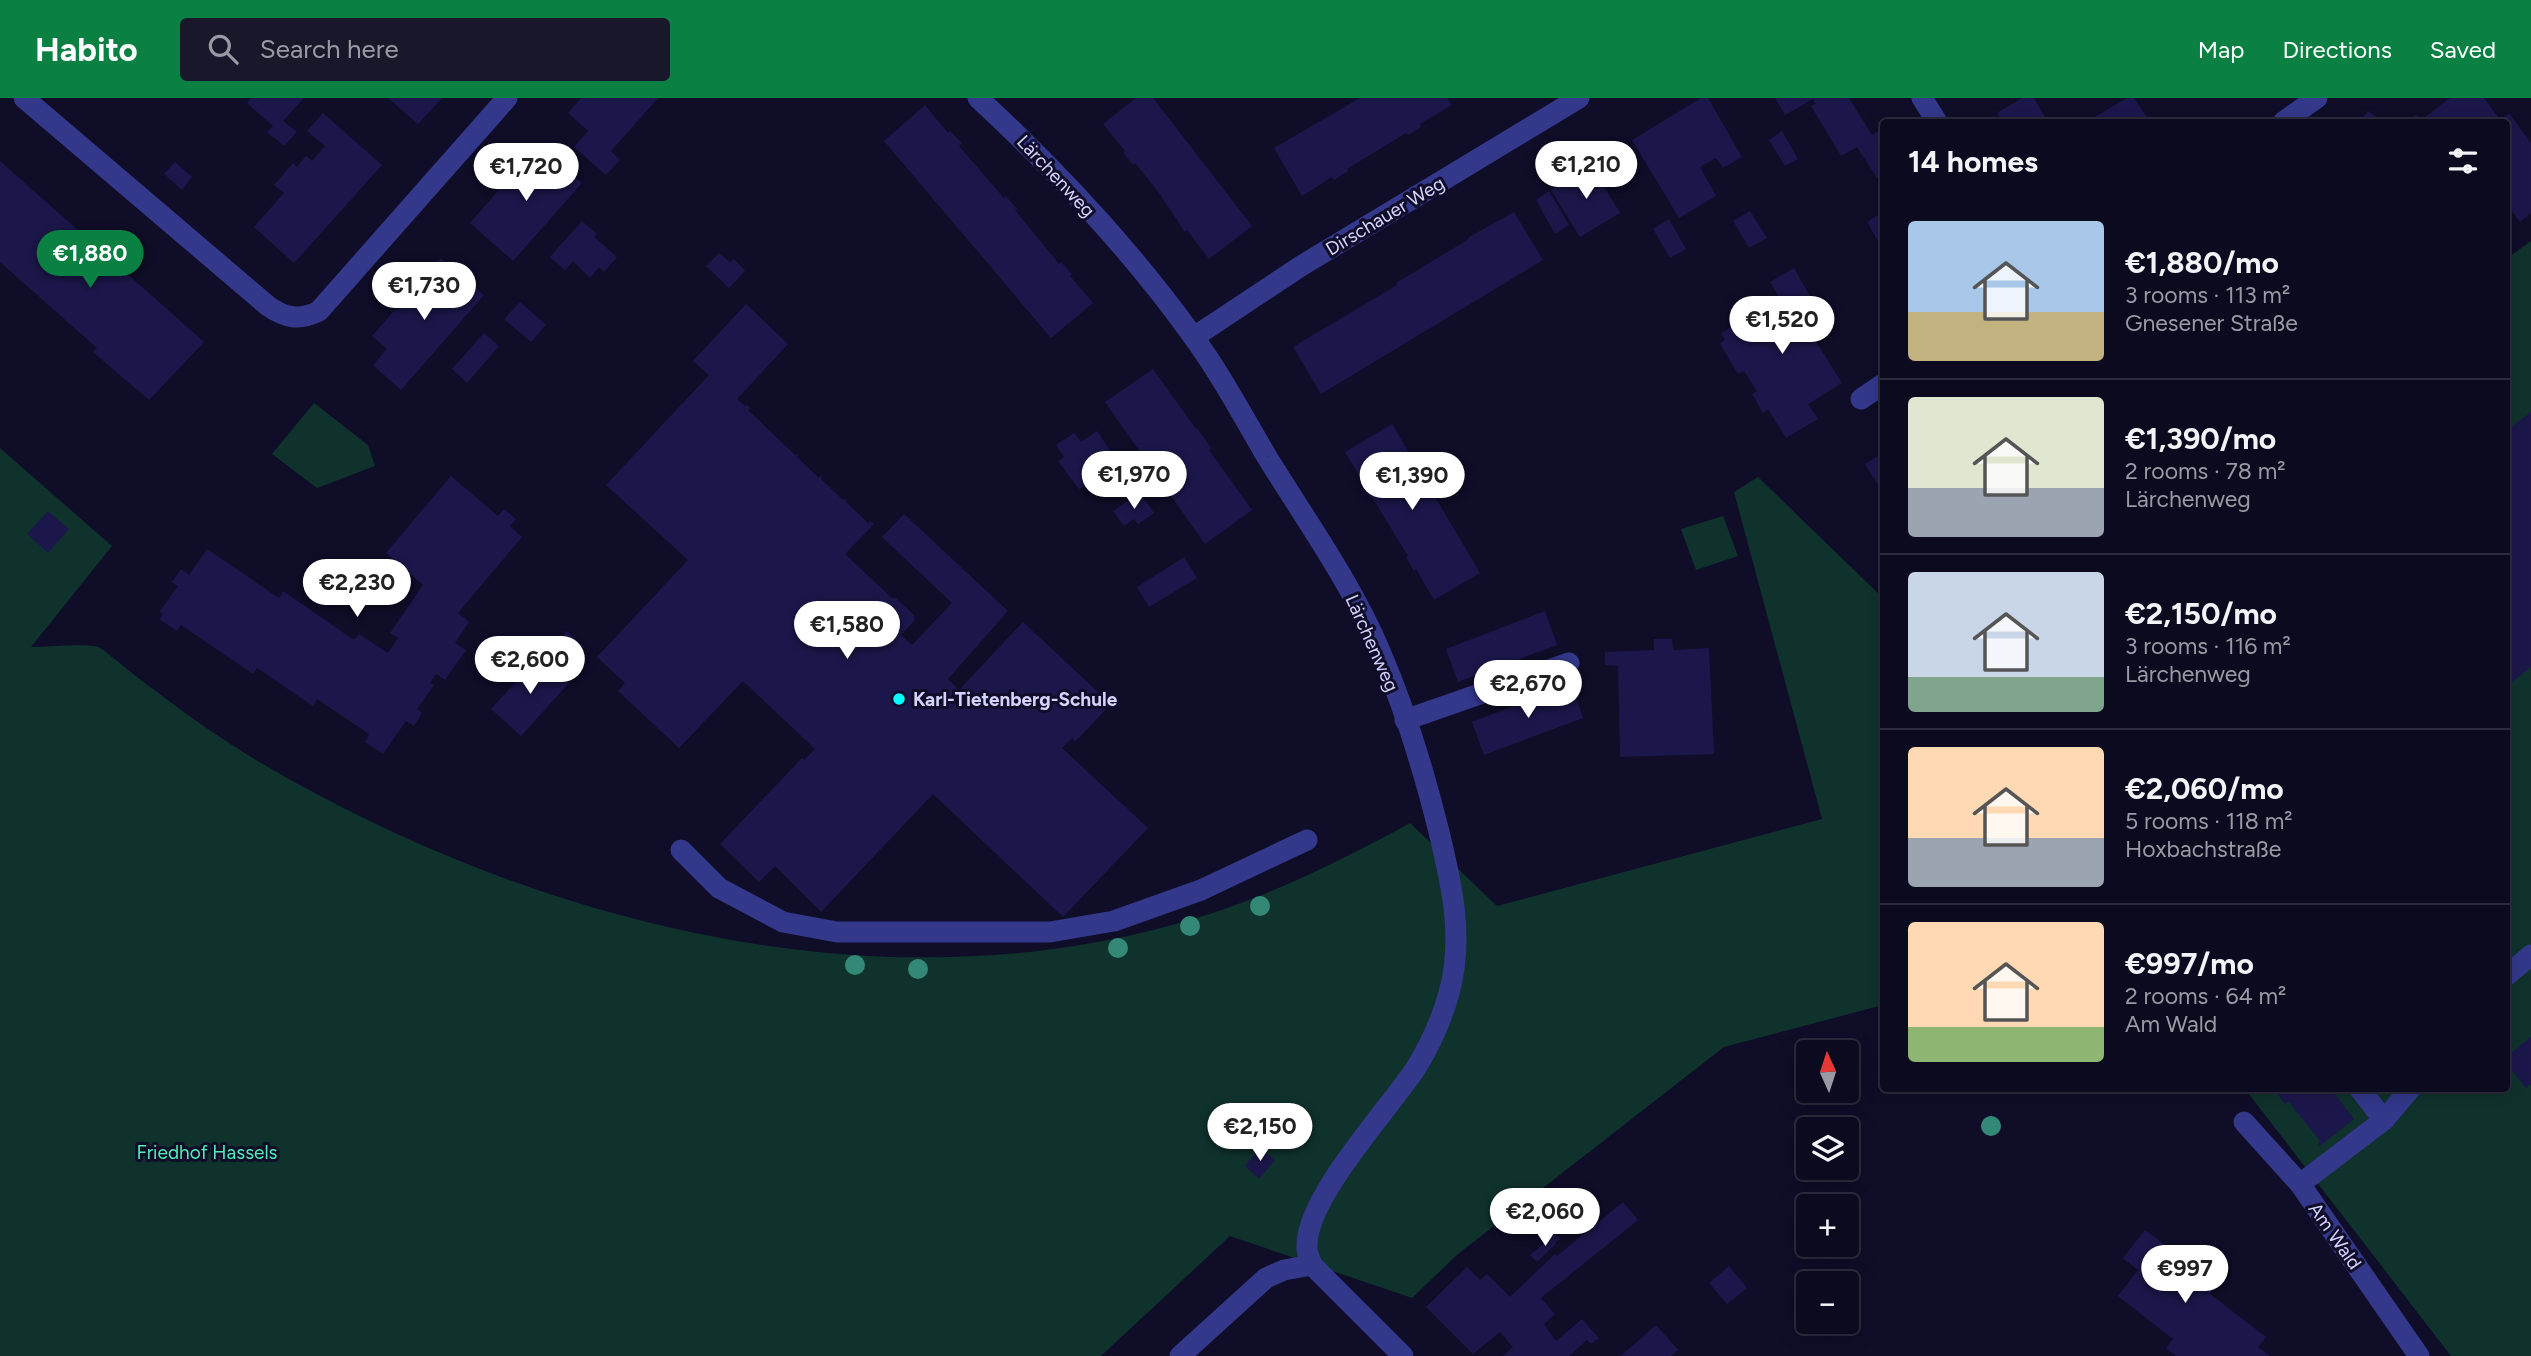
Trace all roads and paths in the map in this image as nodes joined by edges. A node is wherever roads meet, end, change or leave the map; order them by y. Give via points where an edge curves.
1 (24, 98) edge
2 (507, 98) edge
3 (978, 98) edge
4 (1579, 98) edge
5 (1922, 98) edge
6 (2317, 98) edge
7 (1935, 119) edge
8 (2287, 119) edge
9 (1194, 337) junction
10 (1880, 386) edge
11 (1861, 399) dead end
12 (1569, 663) dead end
13 (1405, 720) junction
14 (1307, 840) dead end
15 (681, 850) dead end
16 (2531, 955) edge
17 (2510, 973) edge
18 (2363, 1092) edge
19 (2408, 1092) edge
20 (2384, 1120) junction
21 (2244, 1122) dead end
22 (2300, 1184) junction
23 (1312, 1265) junction
24 (1180, 1356) edge
25 (1403, 1356) edge
26 (2419, 1356) edge

1 - 2 street via 268,306 292,318 319,311
3 - 9 street, Lärchenweg via 1043,159
4 - 9 street, Dirschauer Weg via 1301,266
5 - 7 street
6 - 8 street
9 - 13 street, Lärchenweg via 1348,589 1380,650
10 - 11 street
12 - 13 street
13 - 23 street, Lärchenweg via 1428,789 1451,884 1456,935 1450,992 1416,1067 1316,1210 1306,1249
14 - 15 street via 1201,890 1114,921 1050,932 837,932 783,922 719,888
16 - 17 street
18 - 20 street
19 - 20 street
20 - 22 street
21 - 22 street, Am Wald
22 - 26 street, Am Wald
23 - 24 street via 1266,1278
23 - 25 street

